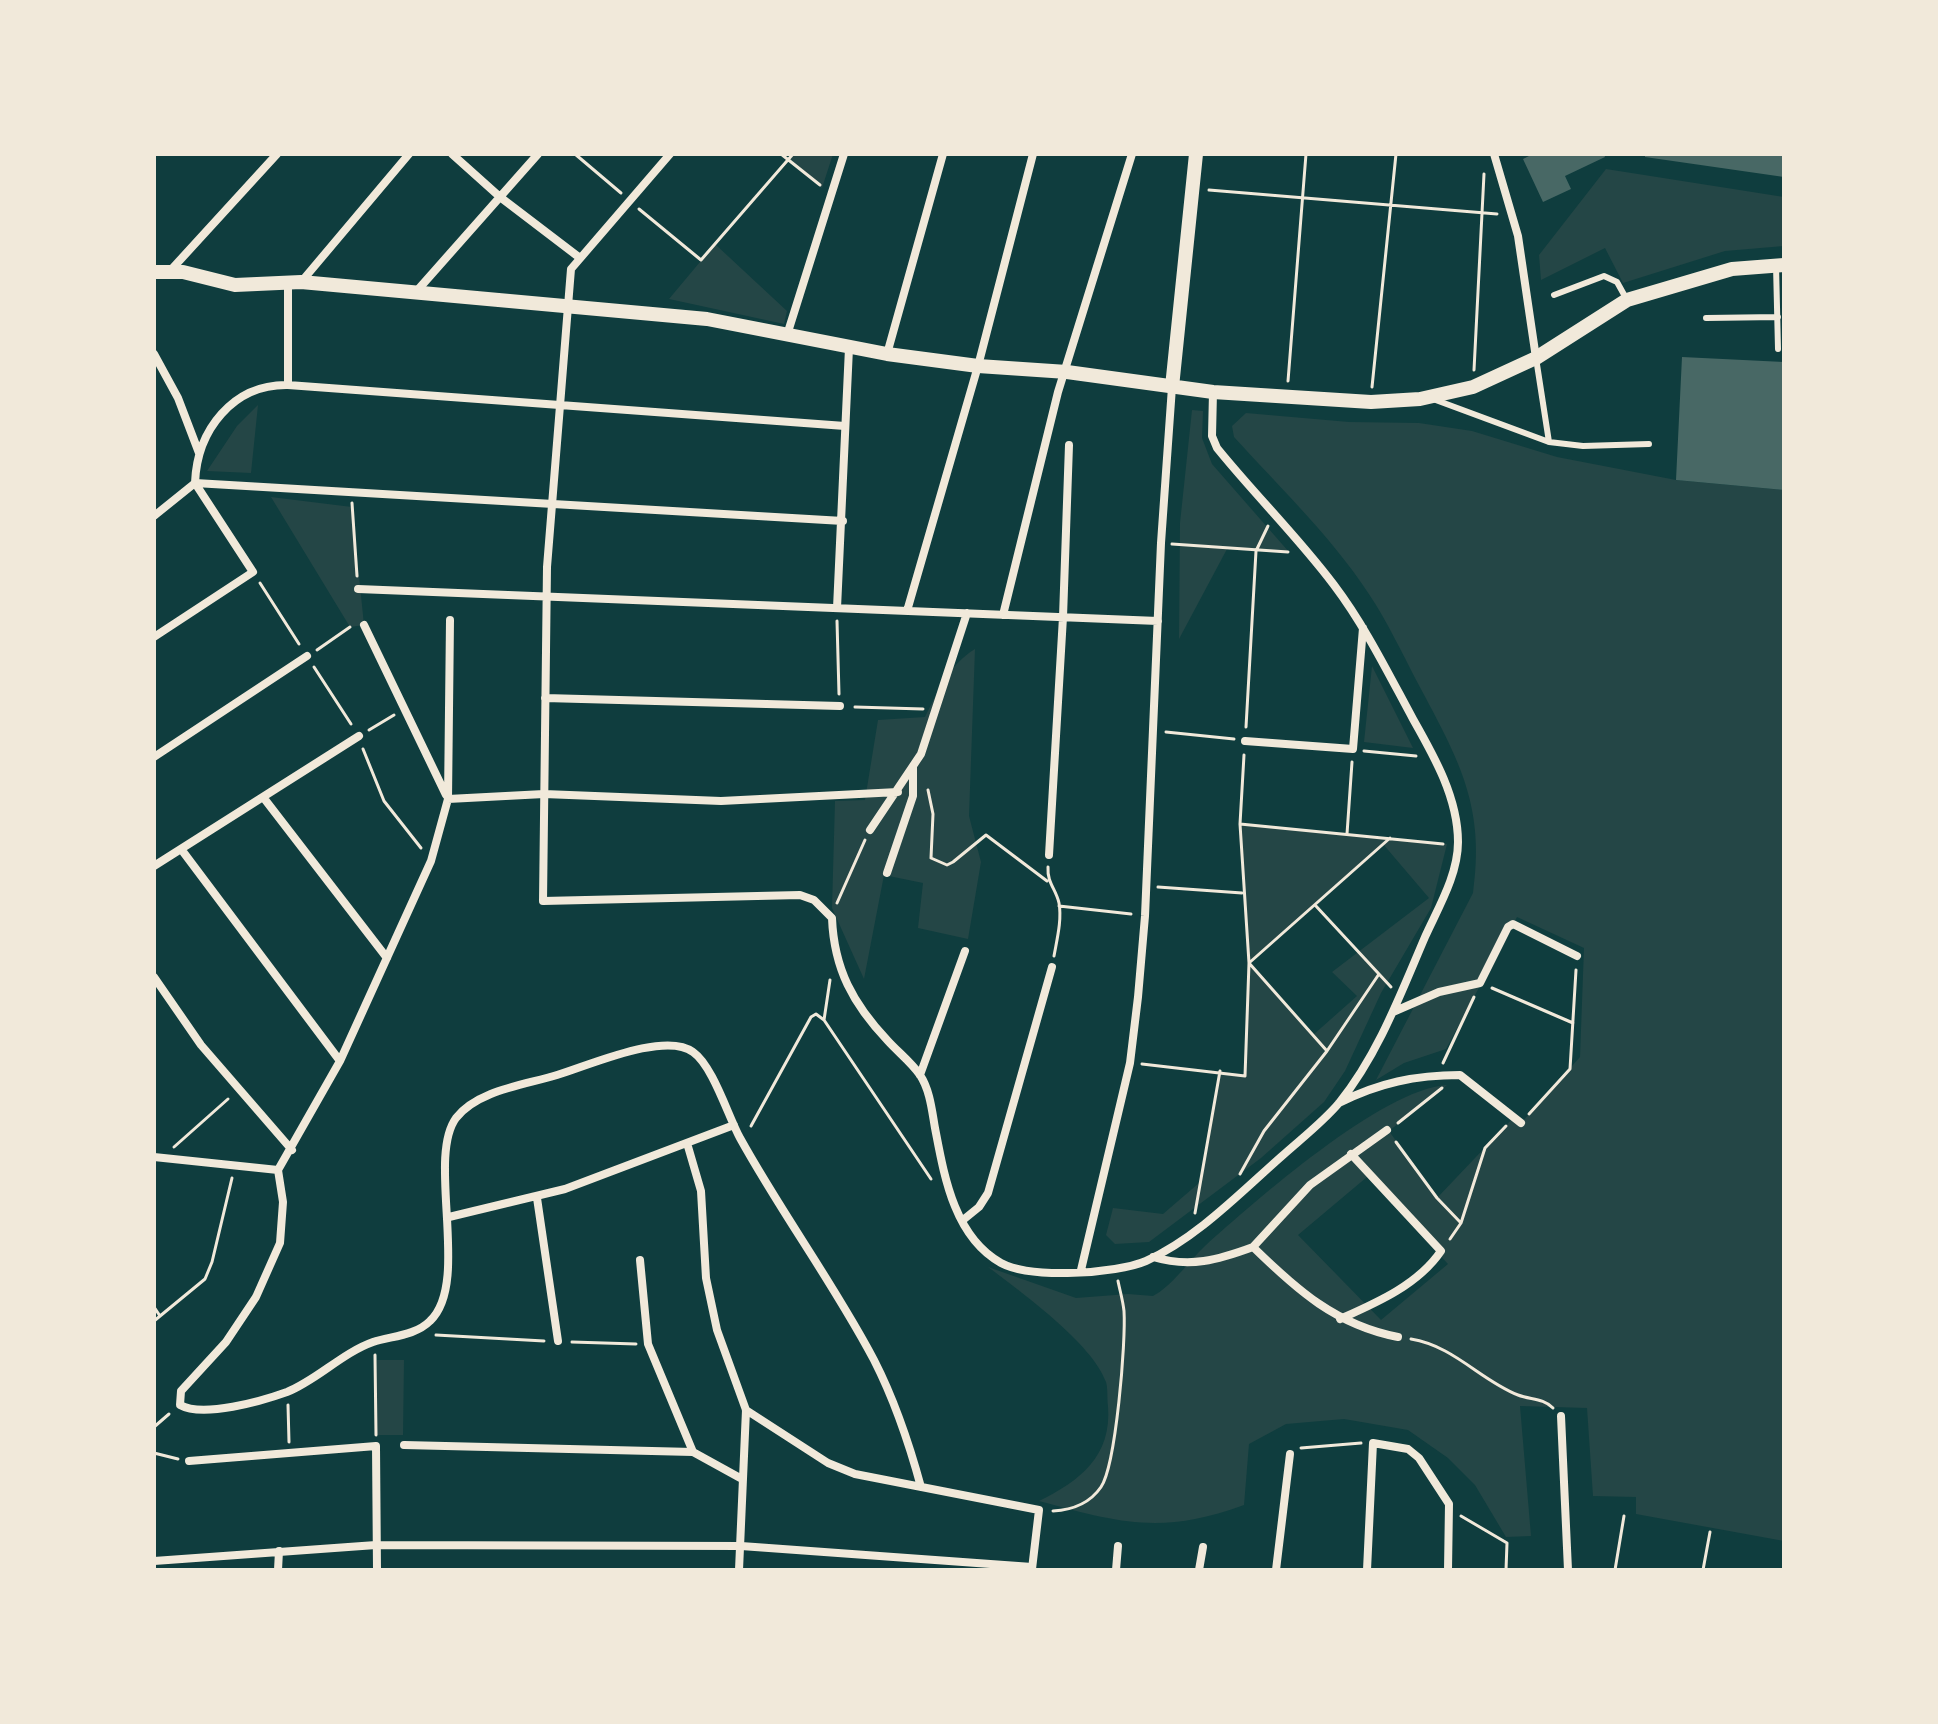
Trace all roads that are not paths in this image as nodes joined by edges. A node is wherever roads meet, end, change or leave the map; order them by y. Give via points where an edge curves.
1 (277, 154) edge
2 (409, 154) edge
3 (452, 154) edge
4 (538, 154) edge
5 (670, 154) edge
6 (844, 154) edge
7 (943, 154) edge
8 (1033, 154) edge
9 (1132, 154) edge
10 (1196, 154) edge
11 (1494, 154) edge
12 (500, 197) junction
13 (580, 258) junction
14 (1780, 264) edge
15 (162, 272) edge
16 (294, 282) junction
17 (415, 294) junction
18 (1554, 295) dead end
19 (1627, 300) junction
20 (566, 307) junction
21 (1778, 317) junction
22 (1706, 318) dead end
23 (787, 335) junction
24 (849, 348) junction
25 (1778, 349) dead end
26 (154, 354) edge
27 (887, 354) junction
28 (1536, 358) junction
29 (978, 366) junction
30 (1067, 372) junction
31 (288, 385) junction
32 (1172, 387) junction
33 (1213, 392) junction
34 (1429, 398) junction
35 (559, 405) junction
36 (845, 426) junction
37 (1549, 442) junction
38 (1649, 444) dead end
39 (1069, 445) dead end
40 (199, 453) junction
41 (195, 483) junction
42 (551, 504) junction
43 (154, 516) edge
44 (843, 521) junction
45 (358, 589) road end
46 (546, 596) junction
47 (837, 608) junction
48 (907, 611) junction
49 (967, 613) junction
50 (1003, 615) junction
51 (1063, 617) junction
52 (450, 620) dead end
53 (1158, 621) junction
54 (364, 625) road end
55 (1363, 627) junction
56 (154, 637) edge
57 (307, 656) road end
58 (545, 698) junction
59 (840, 706) road end
60 (359, 736) road end
61 (1245, 741) road end
62 (154, 757) edge
63 (913, 767) junction
64 (898, 792) junction
65 (544, 794) junction
66 (263, 797) junction
67 (448, 799) junction
68 (870, 830) road end
69 (181, 849) junction
70 (1049, 855) road end
71 (154, 866) edge
72 (887, 873) dead end
73 (965, 951) dead end
74 (1577, 956) road end
75 (387, 958) junction
76 (1052, 967) road end
77 (154, 977) edge
78 (1393, 1012) junction
79 (340, 1061) junction
80 (920, 1075) junction
81 (1339, 1103) junction
82 (1517, 1120) road end
83 (734, 1125) junction
84 (1387, 1130) road end
85 (687, 1143) junction
86 (292, 1150) junction
87 (1351, 1154) junction
88 (158, 1157) edge
89 (278, 1170) junction
90 (537, 1198) junction
91 (449, 1217) junction
92 (963, 1220) junction
93 (1253, 1247) junction
94 (1153, 1257) junction
95 (640, 1260) dead end
96 (1081, 1270) junction
97 (1340, 1319) junction
98 (1398, 1337) road end
99 (558, 1341) road end
100 (746, 1410) junction
101 (1561, 1416) road end
102 (404, 1445) dead end
103 (693, 1452) junction
104 (1290, 1454) road end
105 (189, 1461) road end
106 (742, 1479) junction
107 (921, 1487) junction
108 (376, 1545) junction
109 (741, 1546) junction
110 (1118, 1546) dead end
111 (1203, 1547) dead end
112 (279, 1551) junction
113 (154, 1561) edge
114 (174, 1565) edge
115 (1032, 1568) edge
116 (278, 1570) edge
117 (377, 1570) edge
118 (739, 1570) edge
119 (1116, 1570) edge
120 (1199, 1570) edge
121 (1276, 1570) edge
122 (1367, 1570) edge
123 (1448, 1570) edge
124 (1568, 1570) edge

1 - 15 street
2 - 16 street
3 - 12 street
4 - 12 street
5 - 13 street
6 - 23 street
7 - 27 street
8 - 29 street
9 - 30 street
10 - 32 street
11 - 28 street via 1513,215
12 - 13 street
12 - 17 street
13 - 20 street via 571,269
14 - 19 street via 1732,269
14 - 21 lane
15 - 16 street via 235,285
16 - 17 street
16 - 31 street
17 - 20 street
18 - 19 lane via 1604,276 1617,282
19 - 28 street
20 - 23 street via 707,319
20 - 35 street
21 - 22 lane
21 - 25 lane
23 - 24 street
24 - 27 street
24 - 36 street
26 - 40 street
27 - 29 street
28 - 34 street via 1473,387
28 - 37 lane
29 - 30 street
29 - 48 street
30 - 32 street
30 - 50 street
31 - 35 street
31 - 40 street via 245,392 227,409
32 - 33 street
32 - 53 street
33 - 34 street via 1371,402
33 - 55 street via 1212,436 1217,448
34 - 37 lane
35 - 36 street
35 - 42 street
36 - 44 street
37 - 38 lane
39 - 51 street
40 - 41 street
41 - 42 street
41 - 43 street
41 - 56 street via 253,572
42 - 44 street
42 - 46 street
44 - 47 street
45 - 46 street
46 - 47 street
46 - 58 street
47 - 48 street
48 - 49 street
49 - 50 street
49 - 63 street
50 - 51 street
51 - 53 street
51 - 70 street
52 - 67 street
53 - 96 street via 1147,887 1130,1063
54 - 67 street
55 - 61 street via 1353,749
55 - 78 street via 1435,757 1458,842 1454,871
57 - 62 street
58 - 59 street
58 - 65 street
60 - 66 street
63 - 64 street
63 - 72 street via 913,796
64 - 65 street via 721,801
64 - 68 street
65 - 67 street
65 - 80 street via 543,901 800,895 814,900 832,918 834,951 849,993
66 - 69 street
66 - 75 street
67 - 75 street via 431,861
69 - 71 street
69 - 79 street
73 - 80 street
74 - 78 street via 1513,924 1480,983 1439,992
75 - 79 street
76 - 92 street via 988,1193
77 - 86 street via 201,1045
78 - 81 street
79 - 86 street
80 - 92 street via 951,1198
81 - 82 street via 1369,1088 1460,1075
81 - 94 street via 1228,1204
83 - 85 street
83 - 91 street via 705,1067 693,1052 678,1046 645,1048 485,1097 455,1120 444,1150
83 - 107 street via 873,1359 904,1428
84 - 87 street
85 - 90 street
85 - 100 street via 701,1191 706,1278 717,1330
86 - 89 street
87 - 93 street via 1310,1185
87 - 97 street via 1441,1251 1403,1287
88 - 89 street
89 - 91 street via 283,1202 280,1243 256,1297 226,1342 181,1391 180,1405 196,1412 288,1391 371,1343 429,1323 444,1294
90 - 91 street
90 - 99 street
92 - 96 street via 977,1244 1002,1264 1027,1271
93 - 94 street via 1179,1265
93 - 97 street via 1297,1290
94 - 96 street via 1116,1270
95 - 103 street via 648,1344
97 - 98 street
100 - 106 street
100 - 107 street via 828,1463
101 - 124 street
102 - 103 street
103 - 106 street
104 - 121 street
105 - 108 street via 376,1446
106 - 109 street
107 - 115 street via 1039,1510
108 - 109 street
108 - 112 street
108 - 117 street
109 - 115 street
109 - 118 street
110 - 119 street
111 - 120 street
112 - 114 street
112 - 116 street
113 - 114 street
122 - 123 street via 1373,1443 1408,1449 1449,1504

